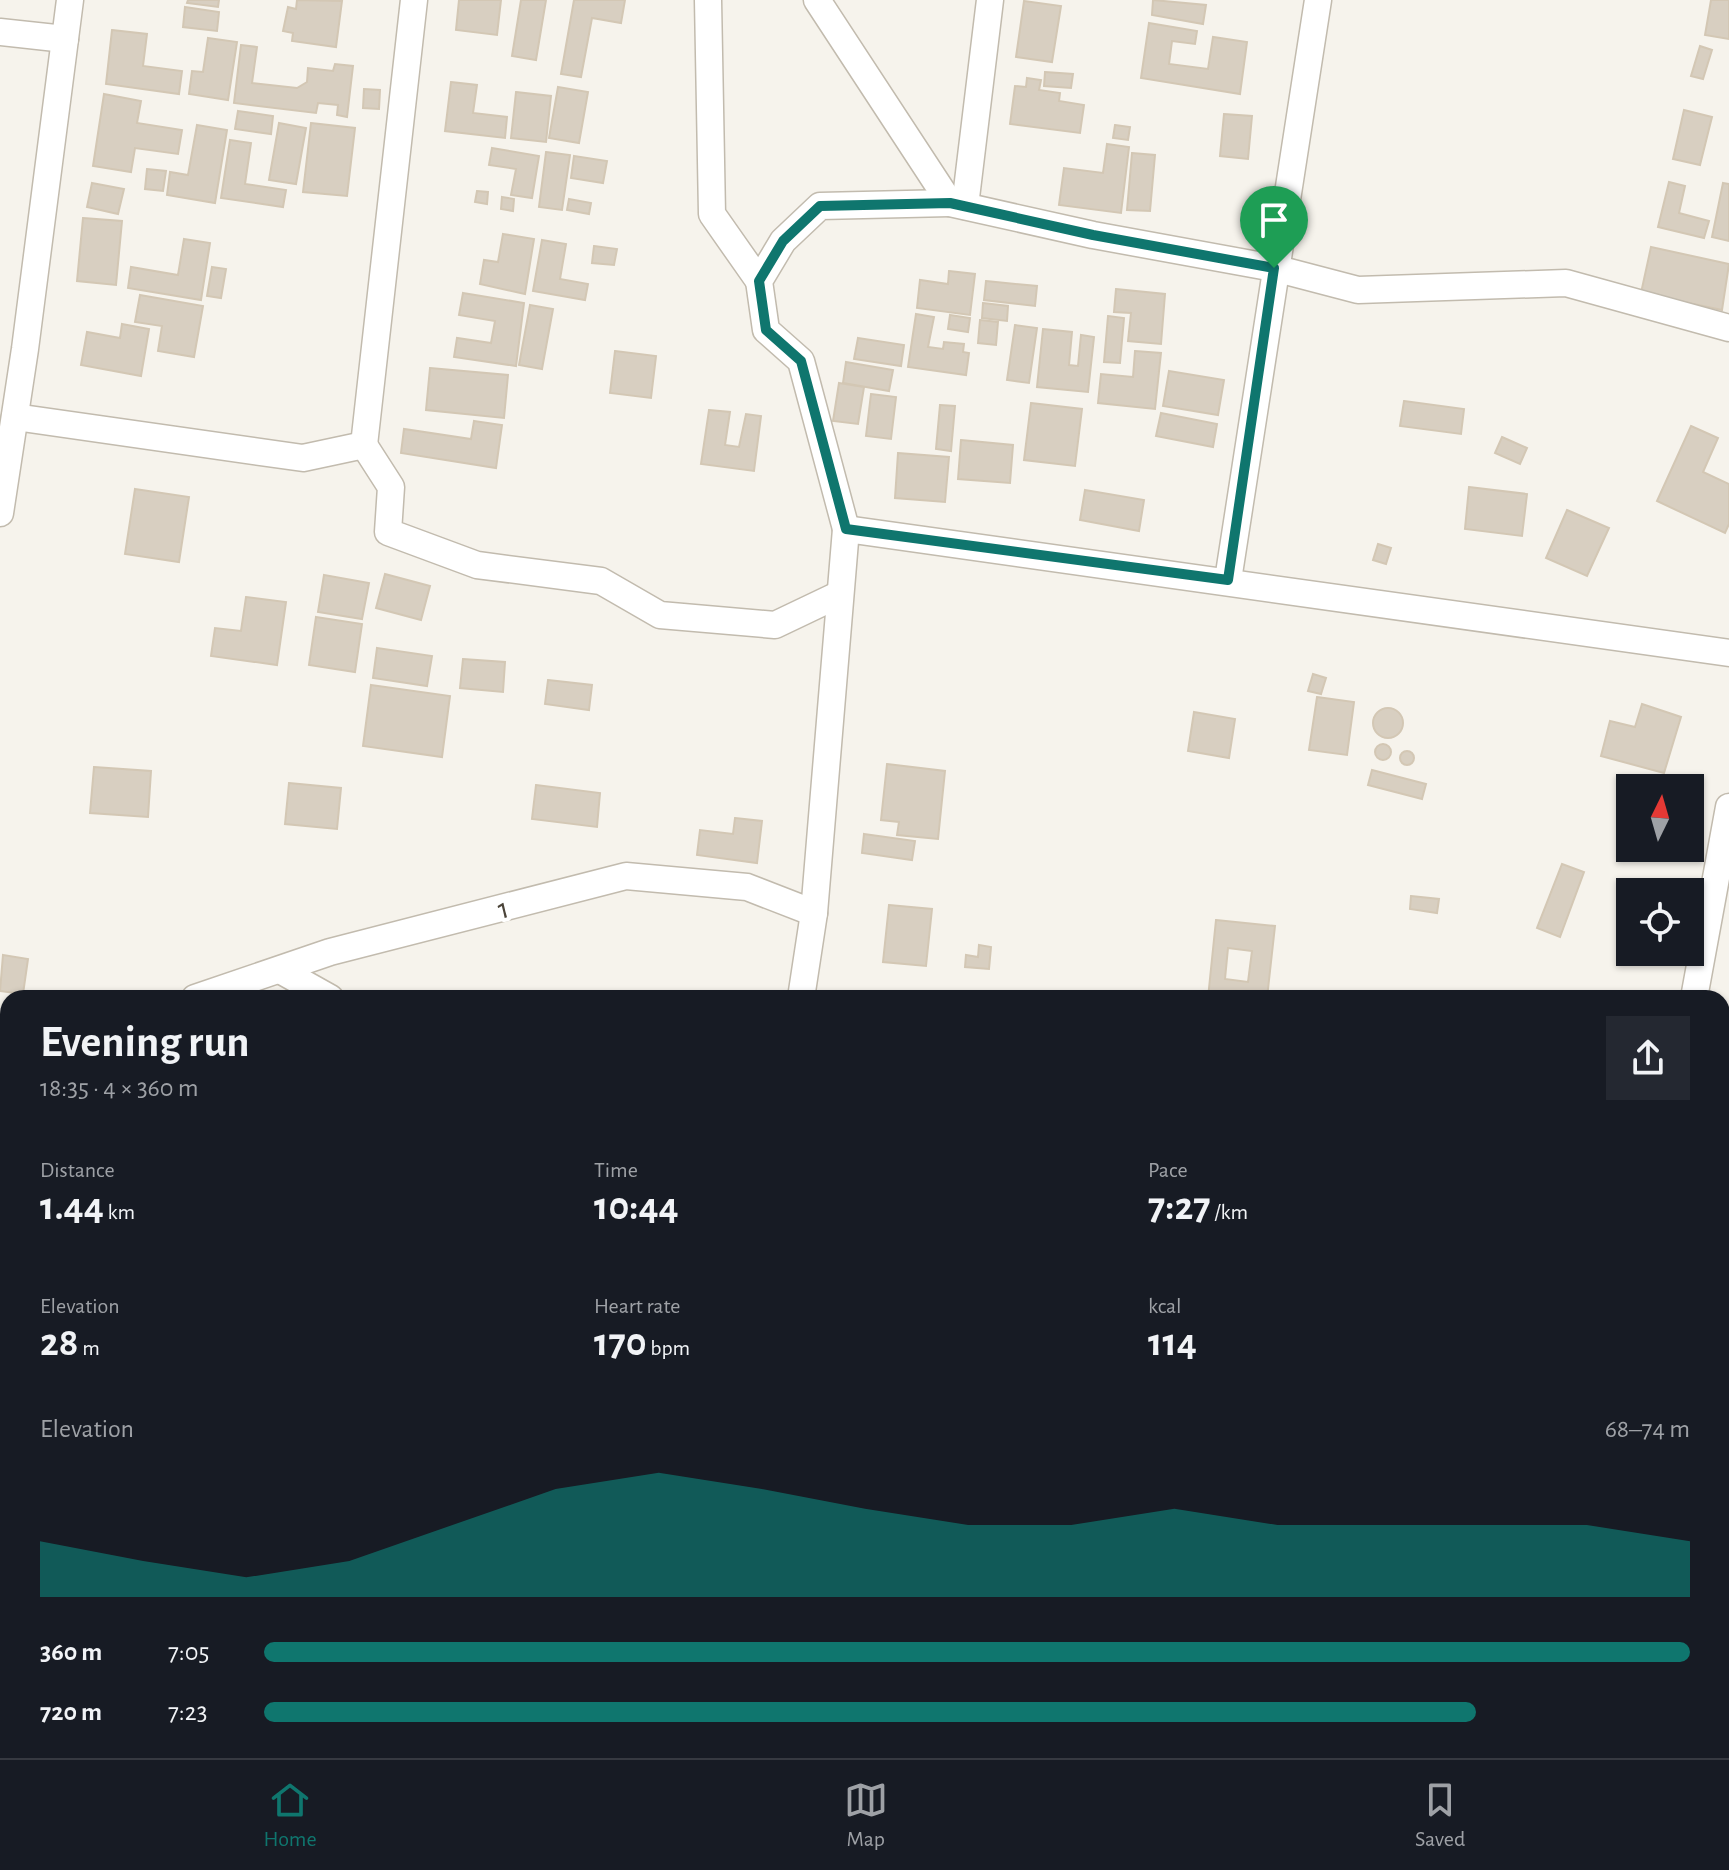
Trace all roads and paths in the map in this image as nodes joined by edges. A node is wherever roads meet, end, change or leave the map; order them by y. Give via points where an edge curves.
1 (70, 0) edge
2 (414, 0) edge
3 (708, 0) edge
4 (817, 0) edge
5 (990, 0) edge
6 (1318, 0) edge
7 (0, 32) edge
8 (65, 39) junction
9 (958, 204) junction
10 (1274, 268) junction
11 (759, 281) junction
12 (1729, 328) edge
13 (15, 417) junction
14 (364, 445) junction
15 (0, 513) edge
16 (846, 529) junction
17 (1228, 580) junction
18 (840, 594) junction
19 (1729, 653) edge
20 (1729, 807) edge
21 (814, 913) junction
22 (280, 970) junction
23 (219, 990) edge
24 (316, 990) edge
25 (802, 990) edge
26 (1695, 990) edge

1 - 8 street
2 - 14 street
3 - 11 street via 712,214
4 - 9 street
5 - 9 street
6 - 10 street
7 - 8 street
8 - 13 street
9 - 10 street
9 - 11 street via 820,206 783,241
10 - 12 street via 1358,290 1566,283
10 - 17 street
11 - 16 street via 766,330 801,361
13 - 14 street via 303,458
13 - 15 street
14 - 18 street via 391,487 388,532 477,565 601,581 660,615 775,625
16 - 17 street
16 - 18 street
17 - 19 street
18 - 21 street
20 - 26 street
21 - 22 street, 1 via 747,887 626,876 330,952
21 - 25 street
22 - 23 street, 1
22 - 24 street

